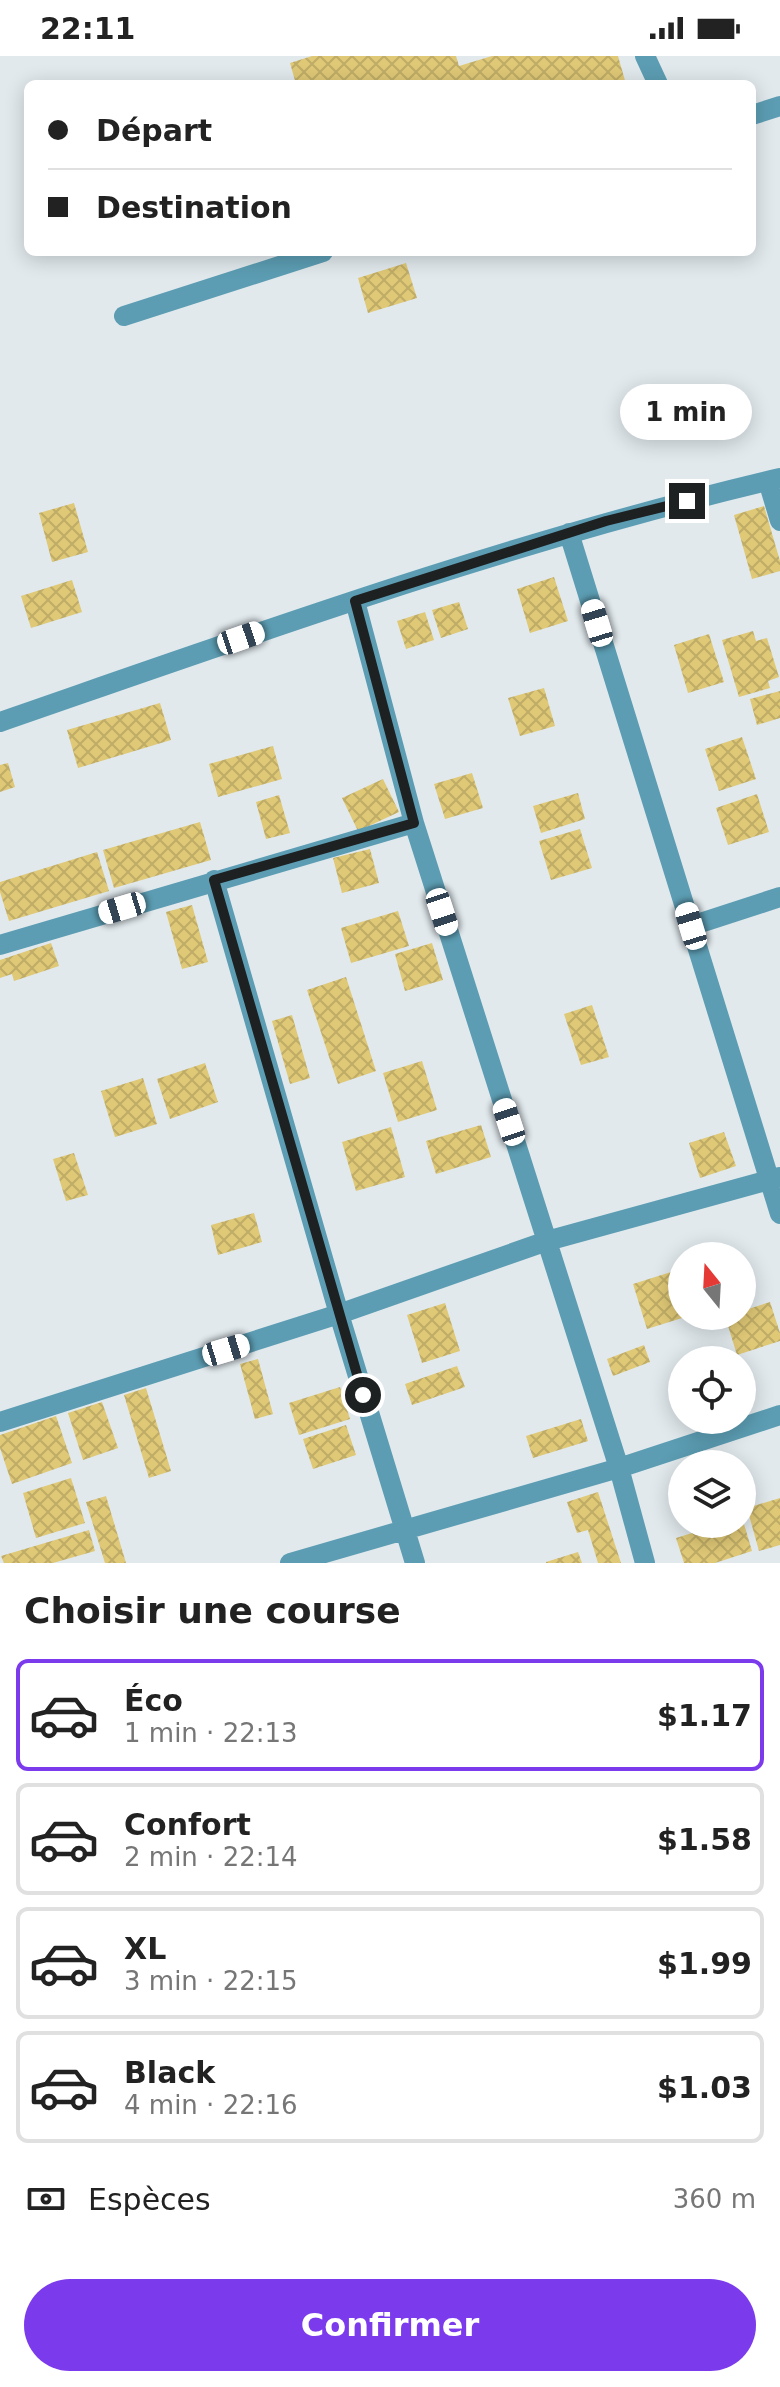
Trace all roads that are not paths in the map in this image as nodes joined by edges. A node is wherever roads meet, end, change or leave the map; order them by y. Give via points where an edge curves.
1 (645, 56) edge
2 (656, 80) edge
3 (780, 106) edge
4 (756, 114) edge
5 (311, 256) edge
6 (124, 316) dead end
7 (774, 479) edge
8 (780, 521) edge
9 (569, 533) junction
10 (355, 601) junction
11 (0, 722) edge
12 (414, 823) junction
13 (214, 880) junction
14 (780, 897) edge
15 (691, 926) junction
16 (0, 945) edge
17 (775, 1179) edge
18 (780, 1214) edge
19 (547, 1241) junction
20 (339, 1314) junction
21 (780, 1415) edge
22 (0, 1422) edge
23 (619, 1468) junction
24 (405, 1530) junction
25 (290, 1563) edge
26 (415, 1563) edge
27 (645, 1563) edge

1 - 2 street
3 - 4 street
5 - 6 street
7 - 8 street
7 - 9 street
9 - 10 street
9 - 15 street
10 - 11 street
10 - 12 street
12 - 13 street
12 - 19 street
13 - 16 street
13 - 20 street
14 - 15 street
15 - 17 street
17 - 18 street
17 - 19 street
19 - 20 street
19 - 23 street
20 - 22 street
20 - 24 street
21 - 23 street
23 - 24 street
23 - 27 street
24 - 25 street
24 - 26 street

